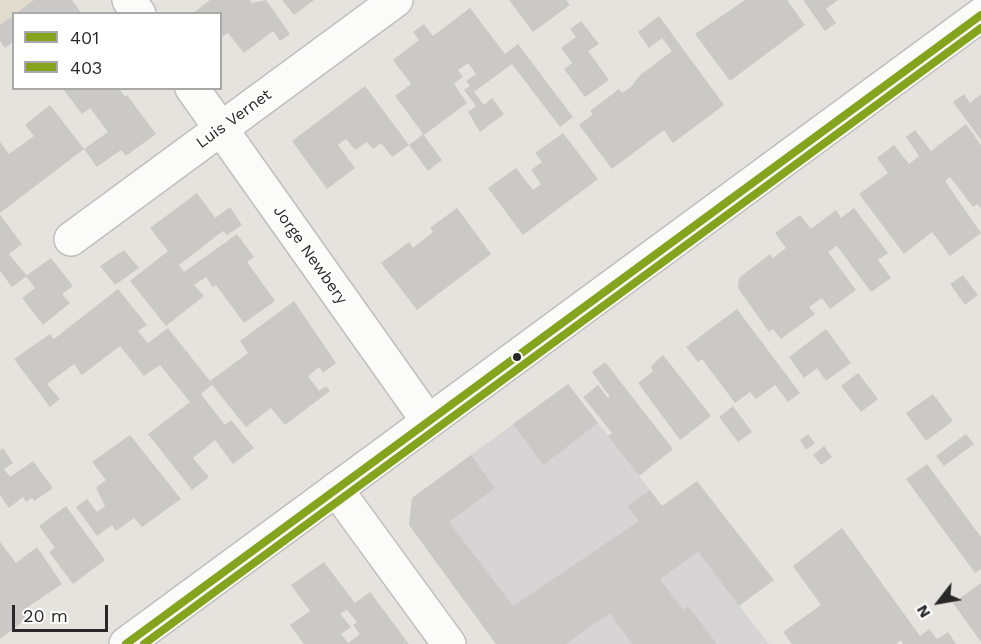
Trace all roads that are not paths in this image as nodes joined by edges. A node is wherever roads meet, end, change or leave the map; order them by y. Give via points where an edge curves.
1 (396, 0) edge
2 (981, 15) edge
3 (193, 90) edge
4 (220, 129) junction
5 (71, 238) dead end
6 (428, 421) junction
7 (336, 489) junction
8 (126, 644) edge
9 (449, 644) edge

1 - 4 main road, Luis Vernet
2 - 6 main road
3 - 4 main road, Jorge Newbery
4 - 5 main road, Luis Vernet
4 - 6 main road, Jorge Newbery
6 - 7 main road
7 - 8 main road
7 - 9 main road

